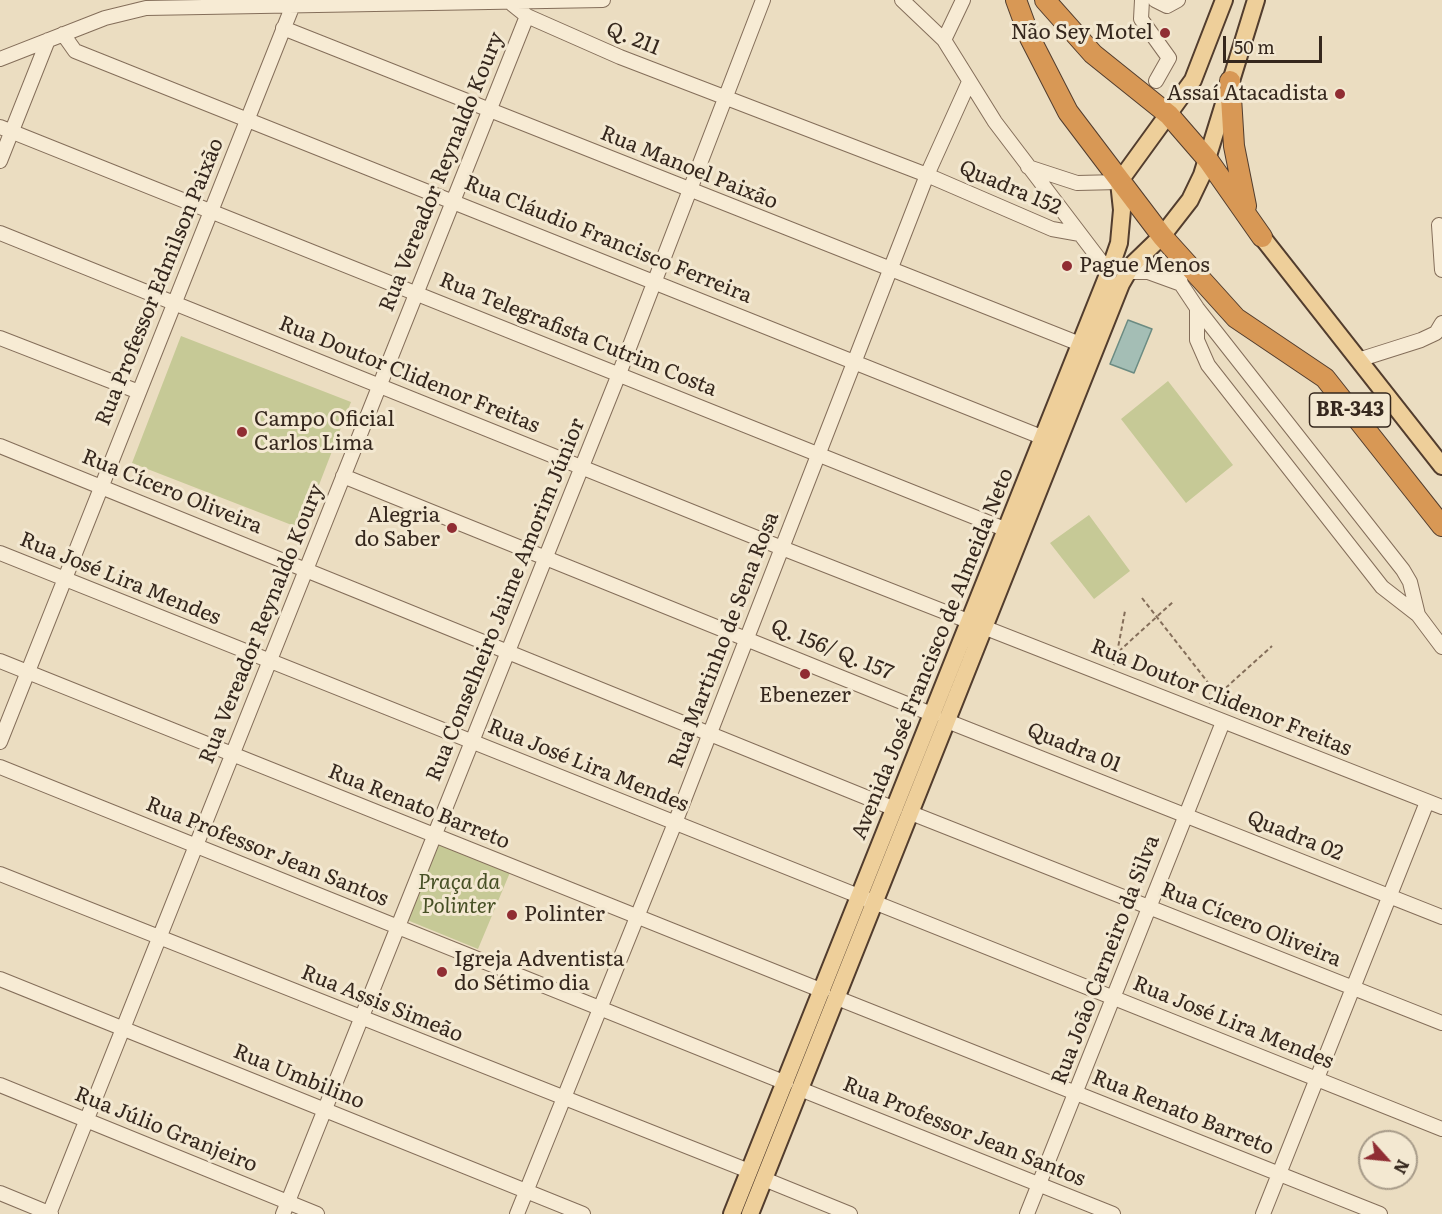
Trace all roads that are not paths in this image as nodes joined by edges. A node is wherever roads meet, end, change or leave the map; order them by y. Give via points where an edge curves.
1 (603, 0) edge
2 (764, 0) edge
3 (902, 0) edge
4 (963, 0) edge
5 (1016, 0) edge
6 (1142, 0) edge
7 (1155, 0) edge
8 (1178, 0) edge
9 (1224, 0) edge
10 (1256, 0) edge
11 (210, 3) edge
12 (350, 3) edge
13 (512, 4) junction
14 (1053, 4) edge
15 (292, 5) junction
16 (527, 16) junction
17 (284, 28) junction
18 (63, 34) junction
19 (944, 39) junction
20 (48, 40) junction
21 (0, 59) edge
22 (1156, 81) dead end
23 (1230, 81) junction
24 (969, 82) junction
25 (726, 97) junction
26 (489, 109) junction
27 (1169, 115) junction
28 (247, 119) junction
29 (6, 129) edge
30 (1208, 160) junction
31 (0, 161) edge
32 (1028, 167) junction
33 (927, 175) junction
34 (1119, 182) junction
35 (689, 191) junction
36 (453, 200) junction
37 (211, 210) junction
38 (1249, 221) junction
39 (1440, 225) dead end
40 (0, 233) edge
41 (1080, 234) junction
42 (1262, 237) joint
43 (1168, 243) junction
44 (890, 269) junction
45 (1442, 270) edge
46 (1109, 272) junction
47 (1128, 272) junction
48 (654, 282) junction
49 (1181, 284) junction
50 (416, 293) junction
51 (174, 303) junction
52 (1197, 308) junction
53 (1442, 323) edge
54 (0, 338) edge
55 (1080, 344) junction
56 (1358, 360) junction
57 (856, 362) junction
58 (619, 374) junction
59 (379, 386) junction
60 (139, 392) junction
61 (1044, 438) junction
62 (0, 446) edge
63 (820, 455) junction
64 (1442, 466) edge
65 (581, 467) junction
66 (343, 476) junction
67 (101, 486) junction
68 (1442, 526) edge
69 (1006, 530) junction
70 (782, 548) junction
71 (0, 553) edge
72 (545, 559) junction
73 (306, 568) junction
74 (64, 579) junction
75 (1418, 615) junction
76 (978, 624) junction
77 (747, 638) junction
78 (1442, 646) edge
79 (507, 652) junction
80 (0, 661) edge
81 (269, 661) junction
82 (27, 672) junction
83 (941, 718) junction
84 (1224, 722) junction
85 (709, 733) junction
86 (0, 742) edge
87 (473, 742) junction
88 (232, 755) junction
89 (0, 767) edge
90 (1427, 802) junction
91 (1442, 807) edge
92 (903, 811) junction
93 (1185, 815) junction
94 (675, 823) junction
95 (435, 836) junction
96 (196, 846) junction
97 (0, 874) edge
98 (1390, 896) junction
99 (867, 900) junction
100 (1150, 906) junction
101 (637, 917) junction
102 (1442, 917) edge
103 (398, 927) junction
104 (159, 937) junction
105 (0, 979) edge
106 (1353, 988) junction
107 (830, 995) junction
108 (1114, 998) junction
109 (600, 1008) junction
110 (361, 1018) junction
111 (1442, 1023) edge
112 (123, 1028) junction
113 (1317, 1080) junction
114 (0, 1085) edge
115 (793, 1086) junction
116 (1076, 1093) junction
117 (563, 1099) junction
118 (325, 1110) junction
119 (86, 1120) junction
120 (1442, 1129) edge
121 (748, 1171) junction
122 (1279, 1174) junction
123 (764, 1179) junction
124 (1039, 1184) junction
125 (527, 1191) junction
126 (0, 1193) edge
127 (285, 1208) edge
128 (50, 1214) edge
129 (316, 1214) edge
130 (518, 1214) edge
131 (583, 1214) edge
132 (732, 1214) edge
133 (750, 1214) edge
134 (850, 1214) edge
135 (1027, 1214) edge
136 (1113, 1214) edge
137 (1263, 1214) edge
138 (1380, 1214) edge

1 - 13 street
2 - 25 street, Rua Conselheiro Jaime Amorim Júnior
3 - 19 street
4 - 19 street
5 - 34 highway, BR-343 via 1068,112
6 - 22 street via 1141,19 1169,58
7 - 8 street via 1167,6
9 - 27 main road via 1197,71
10 - 23 main road, Avenida José Francisco de Almeida Neto
11 - 15 street
11 - 18 street via 137,9
12 - 13 street
12 - 15 street
13 - 16 street, Q. 211
14 - 27 highway via 1093,54
15 - 17 street, Rua Professor Edmilson Paixão
16 - 25 street, Q. 211
16 - 26 street, Rua Vereador Reynaldo Koury
17 - 26 street, Rua Manoel Paixão
17 - 28 street, Rua Professor Edmilson Paixão
18 - 20 street
18 - 28 street, Rua Cláudio Francisco Ferreira via 75,51
19 - 24 street
20 - 21 street
20 - 29 street
23 - 30 main road, Avenida José Francisco de Almeida Neto
23 - 38 highway via 1234,146
24 - 32 street
24 - 33 street, Rua Martinho de Sena Rosa
25 - 33 street, Q. 211
25 - 35 street, Rua Conselheiro Jaime Amorim Júnior
26 - 35 street, Rua Manoel Paixão
26 - 36 street, Rua Vereador Reynaldo Koury
27 - 30 highway
27 - 34 main road
28 - 36 street, Rua Cláudio Francisco Ferreira
28 - 37 street, Rua Professor Edmilson Paixão
29 - 31 street
29 - 37 street, Rua Telegrafista Cutrim Costa
30 - 38 highway
30 - 43 main road, Avenida José Francisco de Almeida Neto
32 - 34 street via 1077,183
32 - 41 street
33 - 41 street, Quadra 152 via 1052,229
33 - 44 street, Rua Martinho de Sena Rosa
34 - 43 highway, BR-343
34 - 46 main road, Avenida José Francisco de Almeida Neto via 1119,243
35 - 44 street, Rua Manoel Paixão
35 - 48 street, Rua Conselheiro Jaime Amorim Júnior
36 - 48 street, Rua Cláudio Francisco Ferreira
36 - 50 street, Rua Vereador Reynaldo Koury
37 - 50 street, Rua Telegrafista Cutrim Costa
37 - 51 street, Rua Professor Edmilson Paixão
38 - 42 highway
39 - 45 street
40 - 51 street, Rua Doutor Clidenor Freitas
41 - 46 street
42 - 56 main road
43 - 47 main road, Avenida José Francisco de Almeida Neto
43 - 49 street
43 - 68 highway, BR-343 via 1236,318 1325,378
44 - 55 street, Rua Manoel Paixão
44 - 57 street, Rua Martinho de Sena Rosa
46 - 55 main road, Avenida José Francisco de Almeida Neto
47 - 49 street via 1148,272
47 - 76 main road, Avenida José Francisco de Almeida Neto
48 - 57 street, Rua Cláudio Francisco Ferreira
48 - 58 street, Rua Conselheiro Jaime Amorim Júnior
49 - 52 street
50 - 58 street, Rua Telegrafista Cutrim Costa
50 - 59 street, Rua Vereador Reynaldo Koury
51 - 59 street, Rua Doutor Clidenor Freitas
51 - 60 street, Rua Professor Edmilson Paixão
52 - 75 street via 1403,570
52 - 75 street via 1197,340 1202,357 1382,586
53 - 56 street via 1436,333 1421,340
54 - 60 street
55 - 61 main road, Avenida José Francisco de Almeida Neto
56 - 64 main road
57 - 61 street, Rua Cláudio Francisco Ferreira
57 - 63 street, Rua Martinho de Sena Rosa
58 - 63 street, Rua Telegrafista Cutrim Costa
58 - 65 street, Rua Conselheiro Jaime Amorim Júnior
59 - 65 street, Rua Doutor Clidenor Freitas
59 - 66 street, Rua Vereador Reynaldo Koury
60 - 67 street, Rua Professor Edmilson Paixão
61 - 69 main road, Avenida José Francisco de Almeida Neto
62 - 67 street, Rua Cícero Oliveira
63 - 69 street, Rua Telegrafista Cutrim Costa
63 - 70 street, Rua Martinho de Sena Rosa
65 - 70 street, Rua Doutor Clidenor Freitas
65 - 72 street, Rua Conselheiro Jaime Amorim Júnior
66 - 72 street, Q. 156/ Q. 157
66 - 73 street, Rua Vereador Reynaldo Koury
67 - 73 street, Rua Cícero Oliveira
67 - 74 street, Rua Professor Edmilson Paixão
69 - 76 main road, Avenida José Francisco de Almeida Neto
70 - 76 street, Rua Doutor Clidenor Freitas
70 - 77 street, Rua Martinho de Sena Rosa
71 - 74 street, Rua José Lira Mendes
72 - 77 street, Q. 156/ Q. 157
72 - 79 street, Rua Conselheiro Jaime Amorim Júnior
73 - 79 street, Rua Cícero Oliveira
73 - 81 street, Rua Vereador Reynaldo Koury
74 - 81 street, Rua José Lira Mendes
74 - 82 street, Rua Professor Edmilson Paixão
75 - 78 street
76 - 83 main road, Avenida José Francisco de Almeida Neto
76 - 84 street, Rua Doutor Clidenor Freitas
77 - 83 street, Q. 156/ Q. 157
77 - 85 street, Rua Martinho de Sena Rosa
79 - 85 street, Rua Cícero Oliveira
79 - 87 street, Rua Conselheiro Jaime Amorim Júnior
80 - 82 street, Rua Renato Barreto
81 - 87 street, Rua José Lira Mendes
81 - 88 street, Rua Vereador Reynaldo Koury
82 - 86 street, Rua Professor Edmilson Paixão
82 - 88 street, Rua Renato Barreto
83 - 92 main road, Avenida José Francisco de Almeida Neto
83 - 93 street, Quadra 01
84 - 90 street, Rua Doutor Clidenor Freitas
84 - 93 street, Rua João Carneiro da Silva
85 - 92 street, Rua Cícero Oliveira
85 - 94 street, Rua Martinho de Sena Rosa
87 - 94 street, Rua José Lira Mendes
87 - 95 street, Rua Conselheiro Jaime Amorim Júnior
88 - 95 street, Rua Renato Barreto
88 - 96 street, Rua Vereador Reynaldo Koury
89 - 96 street, Rua Professor Jean Santos
90 - 91 street, Rua Doutor Clidenor Freitas
90 - 98 street
92 - 99 main road, Avenida José Francisco de Almeida Neto
92 - 100 street, Rua Cícero Oliveira
93 - 98 street, Quadra 02
93 - 100 street, Rua João Carneiro da Silva
94 - 99 street, Rua José Lira Mendes
94 - 101 street, Rua Martinho de Sena Rosa
95 - 101 street, Rua Renato Barreto
95 - 103 street, Rua Conselheiro Jaime Amorim Júnior
96 - 103 street, Rua Professor Jean Santos
96 - 104 street, Rua Vereador Reynaldo Koury
97 - 104 street, Rua Assis Simeão
98 - 102 street, Quadra 02
98 - 106 street
99 - 107 main road, Avenida José Francisco de Almeida Neto
99 - 108 street, Rua José Lira Mendes
100 - 106 street, Rua Cícero Oliveira
100 - 108 street, Rua João Carneiro da Silva
101 - 107 street, Rua Renato Barreto
101 - 109 street, Rua Martinho de Sena Rosa
103 - 109 street, Rua Professor Jean Santos
103 - 110 street, Rua Conselheiro Jaime Amorim Júnior
104 - 110 street, Rua Assis Simeão
104 - 112 street, Rua Vereador Reynaldo Koury
105 - 112 street, Rua Umbilino
106 - 111 street, Rua Cícero Oliveira
106 - 113 street
107 - 115 main road, Avenida José Francisco de Almeida Neto
107 - 116 street, Rua Renato Barreto
108 - 113 street, Rua José Lira Mendes
108 - 116 street, Rua João Carneiro da Silva
109 - 115 street, Rua Professor Jean Santos
109 - 117 street, Rua Martinho de Sena Rosa
110 - 117 street, Rua Assis Simeão
110 - 118 street, Rua Conselheiro Jaime Amorim Júnior
112 - 118 street, Rua Umbilino
112 - 119 street, Rua Vereador Reynaldo Koury
113 - 120 street, Rua José Lira Mendes
113 - 122 street
114 - 119 street, Rua Júlio Granjeiro
115 - 121 main road, Avenida José Francisco de Almeida Neto
115 - 123 main road, Avenida José Francisco de Almeida Neto
115 - 124 street, Rua Professor Jean Santos
116 - 122 street, Rua Renato Barreto
116 - 124 street, Rua João Carneiro da Silva
117 - 121 street, Rua Assis Simeão
117 - 125 street, Rua Martinho de Sena Rosa
118 - 125 street, Rua Umbilino
118 - 127 street, Rua Conselheiro Jaime Amorim Júnior
119 - 127 street, Rua Júlio Granjeiro
119 - 128 street, Rua Vereador Reynaldo Koury
121 - 132 main road, Avenida José Francisco de Almeida Neto
122 - 137 street
122 - 138 street, Rua Renato Barreto
123 - 133 main road, Avenida José Francisco de Almeida Neto
123 - 134 street
124 - 135 street, Rua João Carneiro da Silva
124 - 136 street, Rua Professor Jean Santos
125 - 130 street, Rua Martinho de Sena Rosa
125 - 131 street, Rua Umbilino
126 - 128 street
127 - 129 street, Rua Júlio Granjeiro

